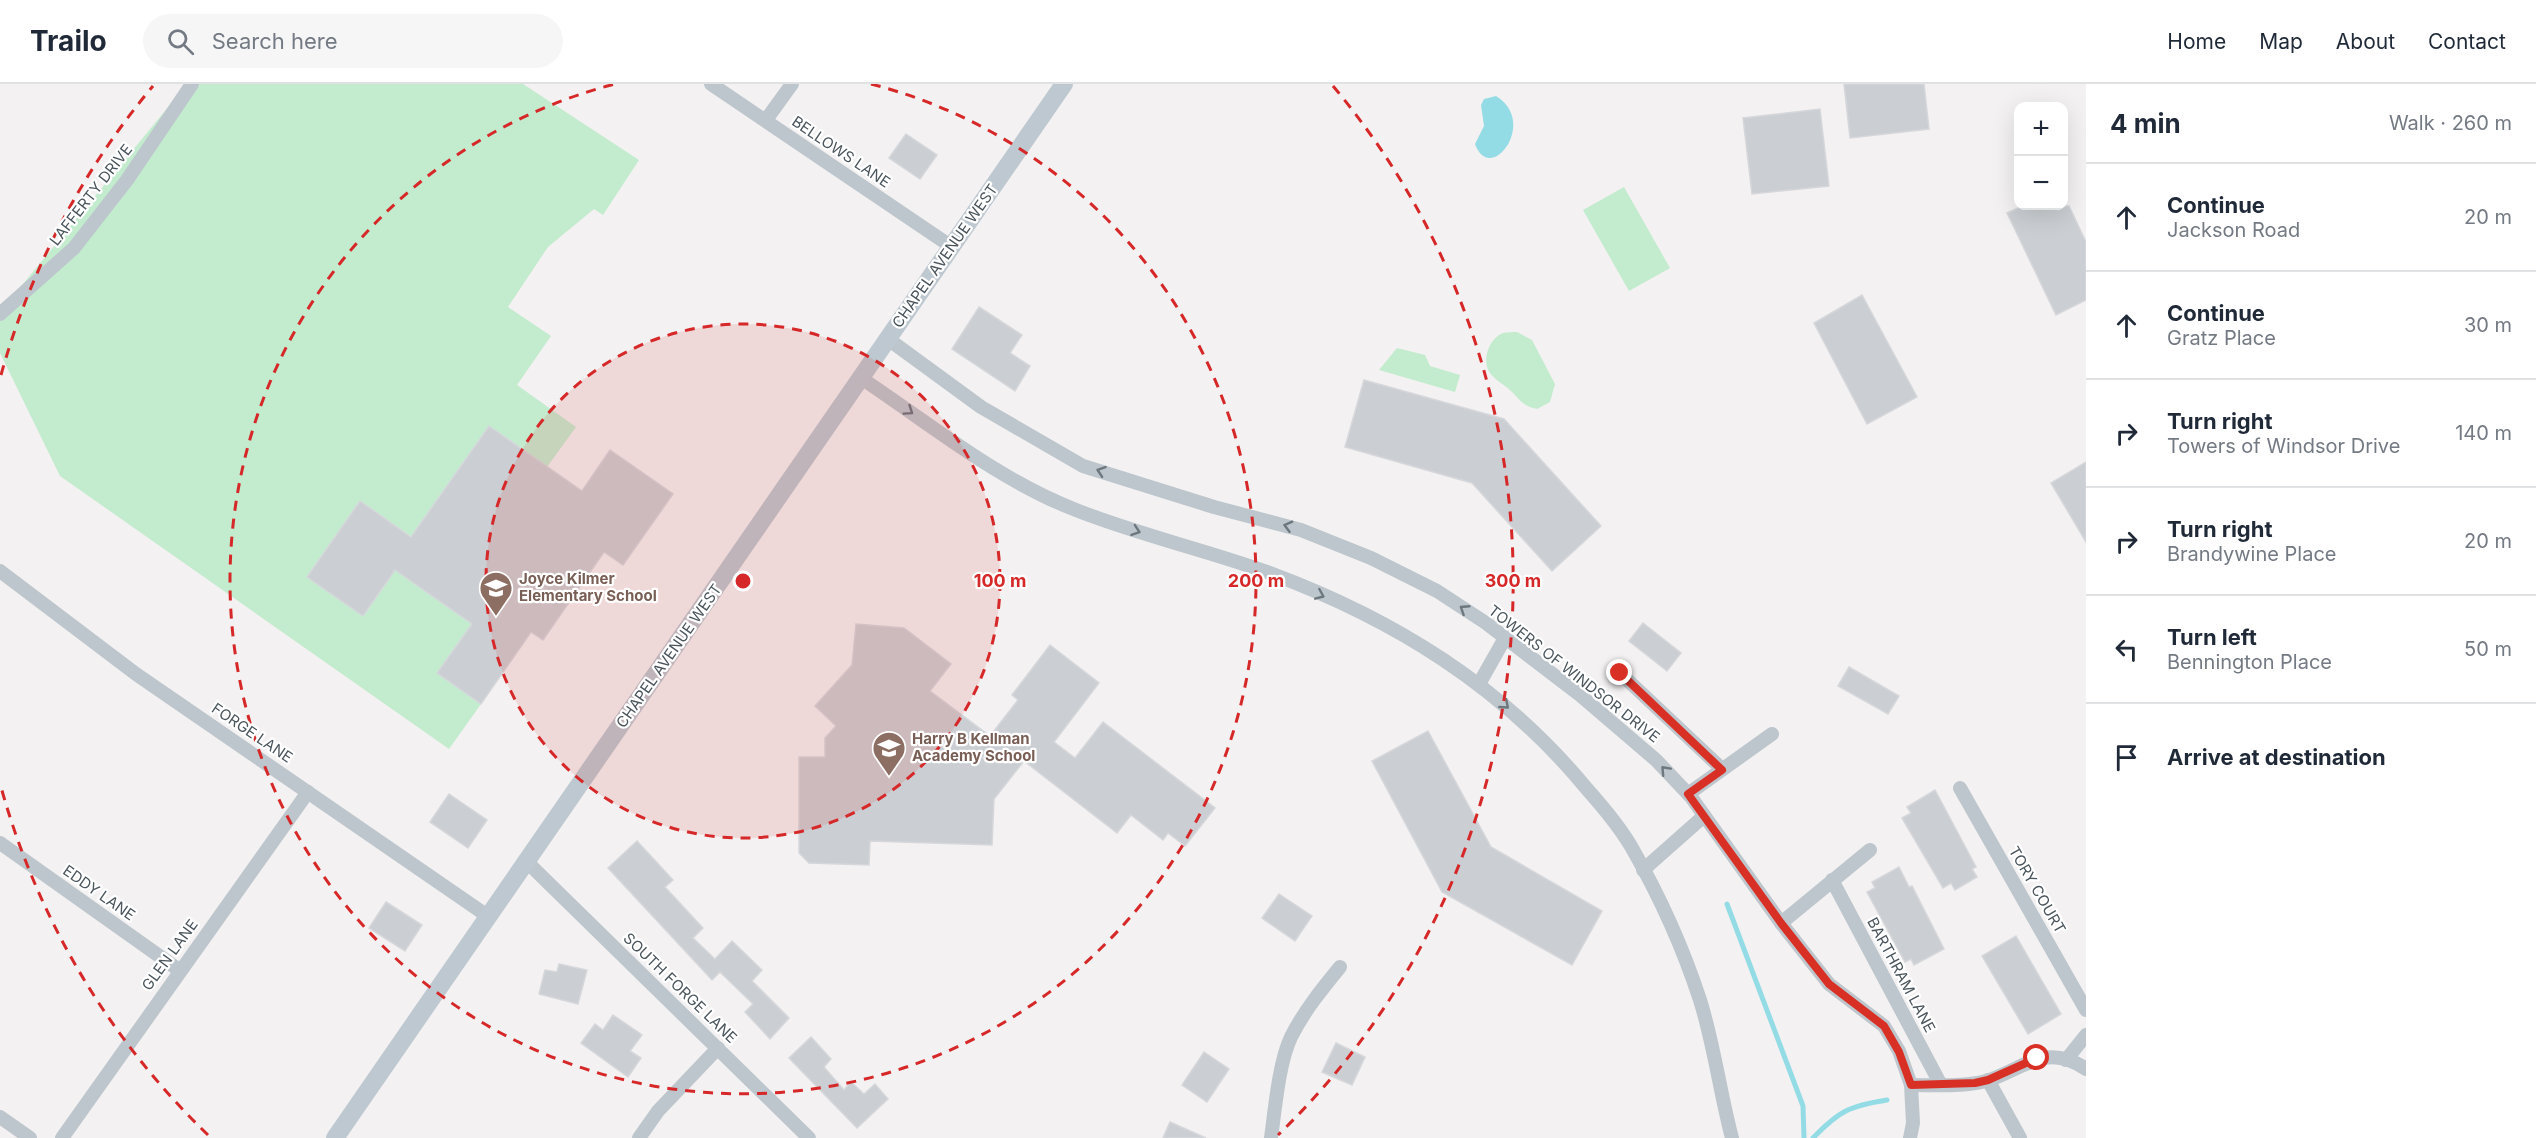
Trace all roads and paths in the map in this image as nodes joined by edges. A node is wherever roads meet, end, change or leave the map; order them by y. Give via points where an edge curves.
1 (192, 84) edge
2 (711, 84) edge
3 (792, 84) edge
4 (1064, 84) edge
5 (766, 120) junction
6 (952, 247) junction
7 (0, 314) edge
8 (888, 339) junction
9 (861, 378) junction
10 (0, 571) edge
11 (1505, 638) junction
12 (1620, 673) dead end
13 (1479, 684) junction
14 (1772, 734) dead end
15 (1722, 770) junction
16 (1960, 788) dead end
17 (308, 792) junction
18 (1688, 794) junction
19 (1704, 816) junction
20 (0, 843) edge
21 (1870, 850) dead end
22 (527, 862) junction
23 (1643, 870) junction
24 (1832, 880) junction
25 (489, 916) junction
26 (1781, 923) junction
27 (1340, 968) dead end
28 (179, 970) junction
29 (2086, 1010) edge
30 (2086, 1035) edge
31 (718, 1048) junction
32 (2066, 1060) junction
33 (2086, 1069) edge
34 (1988, 1080) junction
35 (1911, 1085) junction
36 (1941, 1085) junction
37 (0, 1117) edge
38 (30, 1138) edge
39 (62, 1138) edge
40 (335, 1138) edge
41 (639, 1138) edge
42 (808, 1138) edge
43 (1271, 1138) edge
44 (1732, 1138) edge
45 (1910, 1138) edge
46 (2020, 1138) edge

1 - 7 street, LAFFERTY DRIVE via 127,180 74,248
2 - 5 street, BELLOWS LANE
3 - 5 street
4 - 6 main road, CHAPEL AVENUE WEST
5 - 6 street, BELLOWS LANE
6 - 8 main road, CHAPEL AVENUE WEST
8 - 9 main road, CHAPEL AVENUE WEST
11 -> 8 street, TOWERS OF WINDSOR DRIVE via 1437,591 1351,550 1301,530 1083,466 981,407
9 -> 13 street via 993,467 1050,498 1075,510 1300,586 1445,658
9 - 22 main road, CHAPEL AVENUE WEST
10 - 17 street, FORGE LANE via 136,674
11 - 13 street
18 -> 11 street, TOWERS OF WINDSOR DRIVE via 1639,745
12 - 15 street
13 -> 23 street via 1558,754 1631,846
14 - 15 street
15 - 18 street
16 - 29 street, TORY COURT
17 - 25 street, FORGE LANE
17 - 28 street, GLEN LANE
18 - 19 street, TOWERS OF WINDSOR DRIVE
19 - 23 street
19 - 26 street, TOWERS OF WINDSOR DRIVE
20 - 28 street, EDDY LANE
21 - 24 street
22 - 25 main road, CHAPEL AVENUE WEST
22 - 31 street, SOUTH FORGE LANE
23 - 44 street via 1700,1001
24 - 26 street
24 - 36 street, BARTHRAM LANE
25 - 40 main road, CHAPEL AVENUE WEST
26 - 35 street, TOWERS OF WINDSOR DRIVE via 1829,984 1884,1026
27 - 43 street via 1312,1000 1290,1038
28 - 39 street, GLEN LANE
30 - 32 street
31 - 41 street via 658,1111
31 - 42 street, SOUTH FORGE LANE
32 - 33 street
32 - 34 street via 2037,1058
34 - 36 street
34 - 46 street
35 - 36 street
35 - 45 street, TOWERS OF WINDSOR DRIVE
37 - 38 street

